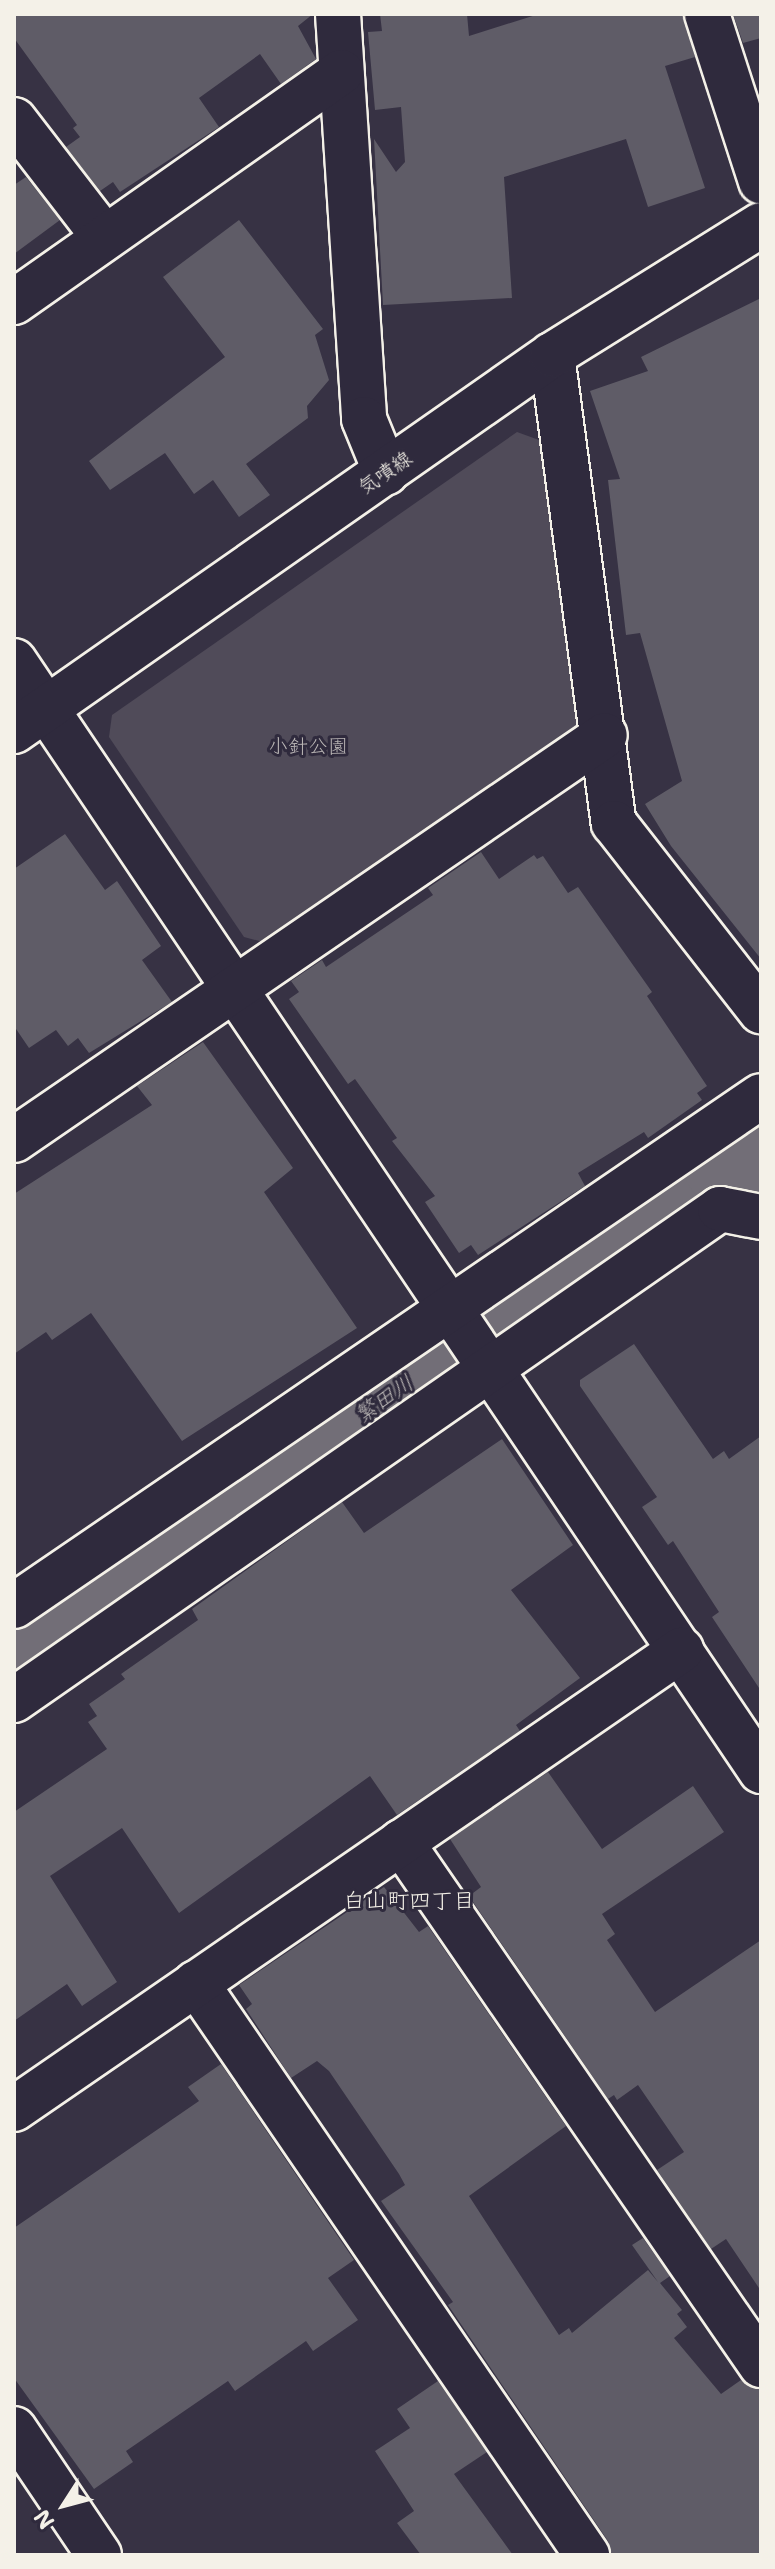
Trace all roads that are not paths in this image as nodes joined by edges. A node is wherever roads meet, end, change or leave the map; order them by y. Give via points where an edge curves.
1 (338, 14) edge
2 (707, 14) edge
3 (341, 72) junction
4 (14, 120) edge
5 (761, 181) edge
6 (761, 225) edge
7 (104, 237) junction
8 (14, 302) edge
9 (552, 355) junction
10 (386, 473) junction
11 (14, 661) edge
12 (31, 719) edge
13 (605, 735) junction
14 (235, 984) junction
15 (761, 1011) edge
16 (761, 1096) edge
17 (14, 1140) edge
18 (761, 1217) edge
19 (449, 1304) junction
20 (491, 1367) junction
21 (14, 1606) edge
22 (681, 1650) junction
23 (14, 1700) edge
24 (761, 1771) edge
25 (401, 1842) junction
26 (196, 1983) junction
27 (14, 2109) edge
28 (761, 2365) edge
29 (14, 2429) edge
30 (99, 2555) edge
31 (587, 2555) edge

1 - 3 street
2 - 5 street
3 - 7 street
3 - 10 street via 364,419
4 - 7 street
6 - 9 street, 気噴線
7 - 8 street
9 - 10 street, 気噴線
9 - 13 street
10 - 12 street, 気噴線
11 - 12 street
12 - 14 street
13 - 14 street
13 - 15 street via 614,823
14 - 17 street
14 - 19 street
16 - 19 street
18 - 20 street via 720,1209
19 - 20 street
19 - 21 street
20 - 22 street
20 - 23 street
22 - 24 street
22 - 25 street
25 - 26 street
25 - 28 street
26 - 27 street
26 - 31 street
29 - 30 street

